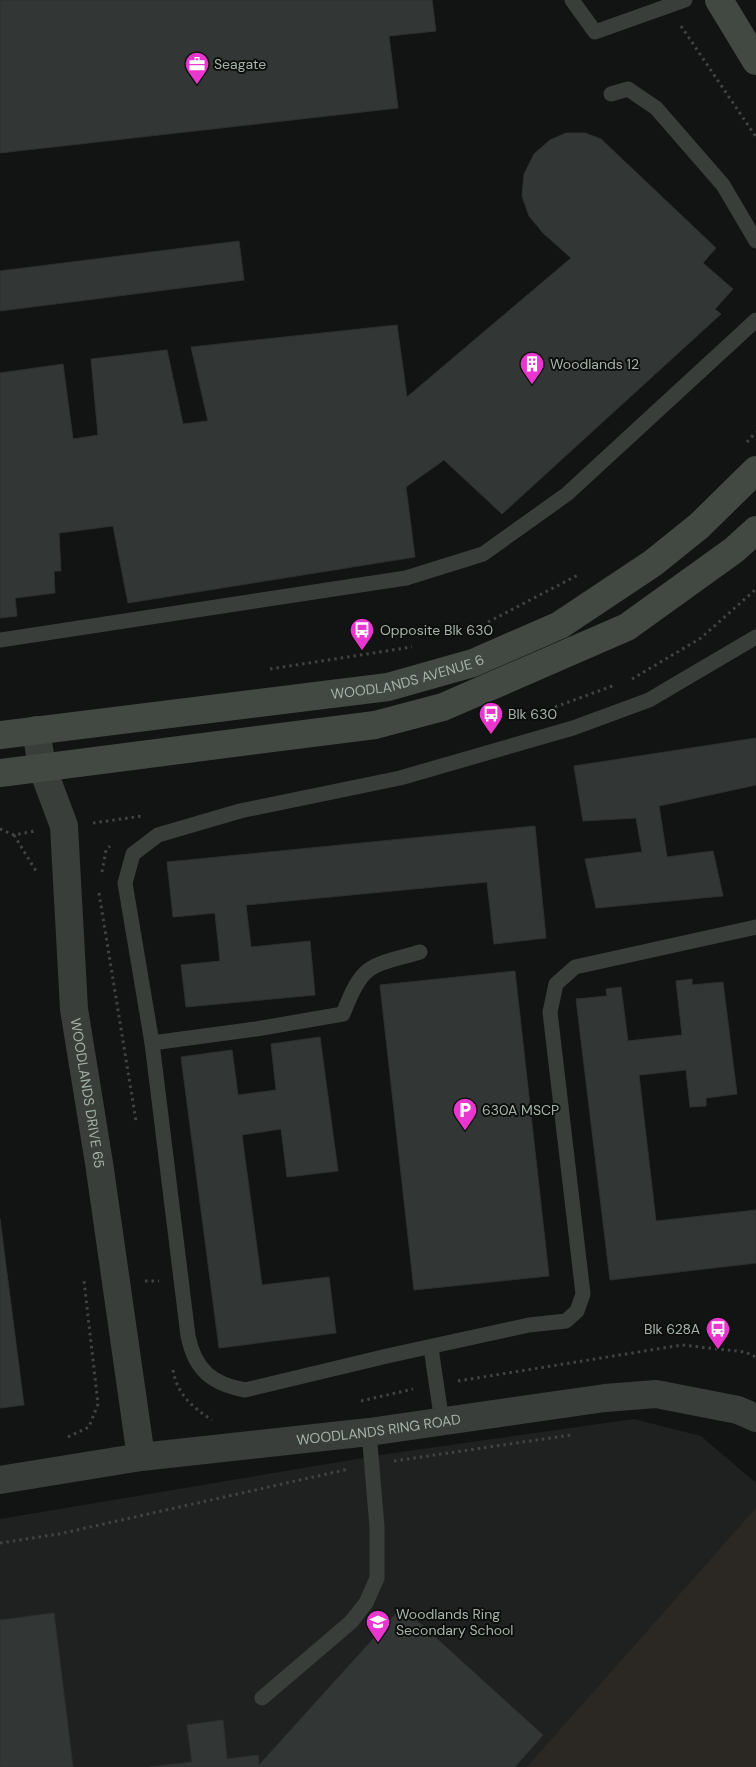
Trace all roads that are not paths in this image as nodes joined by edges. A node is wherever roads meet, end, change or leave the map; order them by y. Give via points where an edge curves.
1 (572, 0) edge
2 (685, 0) edge
3 (719, 0) edge
4 (756, 61) edge
5 (611, 94) dead end
6 (756, 241) edge
7 (756, 320) edge
8 (756, 470) edge
9 (756, 530) edge
10 (756, 637) edge
11 (0, 640) edge
12 (36, 730) junction
13 (0, 735) edge
14 (42, 767) junction
15 (0, 773) edge
16 (756, 927) edge
17 (420, 952) dead end
18 (152, 1043) junction
19 (431, 1348) junction
20 (756, 1418) edge
21 (442, 1422) junction
22 (368, 1432) junction
23 (141, 1457) junction
24 (0, 1480) edge
25 (262, 1698) dead end

1 - 2 lane via 595,32
3 - 4 street
5 - 6 lane via 628,89 656,108 723,186
7 - 11 lane via 567,494 483,554 406,578
8 - 12 street, WOODLANDS AVENUE 6 via 700,526 653,563 560,625 473,663 388,687
9 - 14 street, WOODLANDS AVENUE 6 via 734,550 627,627 443,707 375,725
10 - 18 lane via 649,700 573,728 400,778 240,811 158,835 134,854 125,883
12 - 13 street, WOODLANDS AVENUE 6
12 - 14 street, WOODLANDS DRIVE 65
14 - 15 street, WOODLANDS AVENUE 6
14 - 23 street, WOODLANDS DRIVE 65 via 64,826 74,1009
16 - 19 lane via 575,967 556,984 550,1012 583,1294 577,1311 566,1321
17 - 18 lane via 364,971 343,1014
18 - 19 lane via 188,1336 192,1355 206,1374 226,1387 245,1390
19 - 21 lane
20 - 21 street, WOODLANDS RING ROAD via 738,1410 656,1394 605,1398
21 - 22 street, WOODLANDS RING ROAD
22 - 23 street, WOODLANDS RING ROAD
22 - 25 lane via 377,1527 377,1578 366,1603 351,1622
23 - 24 street, WOODLANDS RING ROAD

